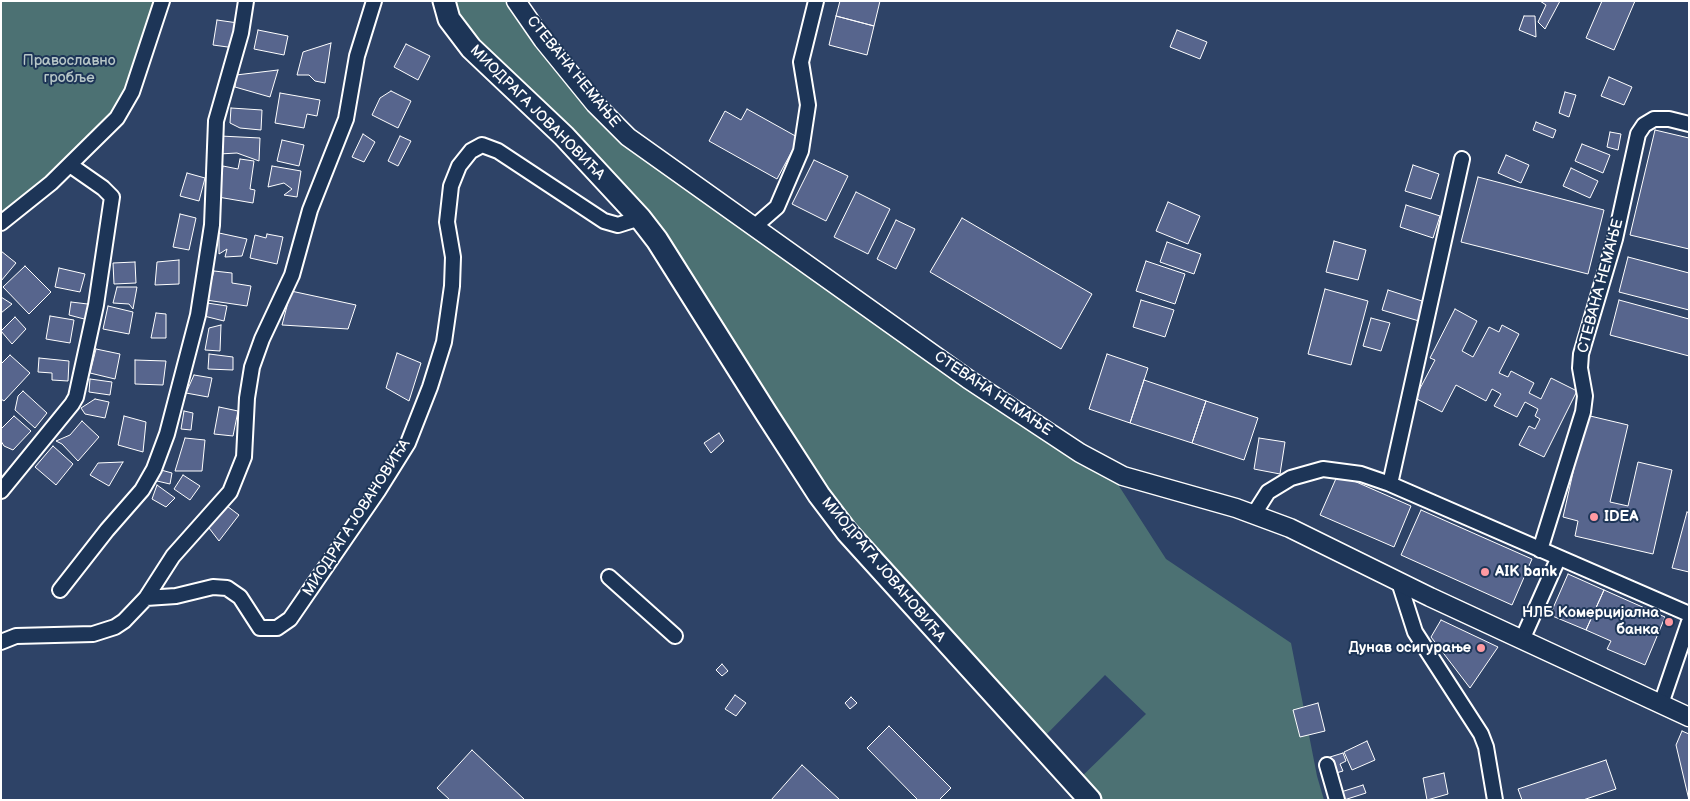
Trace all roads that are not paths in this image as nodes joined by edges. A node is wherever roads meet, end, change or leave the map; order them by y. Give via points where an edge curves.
1 (162, 1) edge
2 (246, 1) edge
3 (374, 1) edge
4 (516, 1) edge
5 (816, 1) edge
6 (445, 3) edge
7 (1689, 124) edge
8 (1462, 159) dead end
9 (70, 166) junction
10 (640, 218) junction
11 (1, 222) edge
12 (754, 227) junction
13 (1390, 484) junction
14 (1, 491) edge
15 (1254, 514) junction
16 (1540, 550) junction
17 (1558, 558) junction
18 (609, 577) dead end
19 (1399, 582) junction
20 (60, 590) dead end
21 (146, 598) junction
22 (1689, 614) edge
23 (1689, 622) edge
24 (675, 636) dead end
25 (1522, 640) junction
26 (1, 642) edge
27 (1661, 704) junction
28 (1689, 717) edge
29 (1327, 765) dead end
30 (1090, 800) edge
31 (1337, 800) edge
32 (1495, 800) edge

1 - 9 street via 127,103 117,118
2 - 20 street via 241,33 216,121 212,225 198,315 167,434 142,490
3 - 21 street via 357,56 346,119 310,210 292,275 252,367 244,457 236,482 221,505 173,556
4 - 12 street, СТЕВАНА НЕМАЊЕ via 543,40 607,118
5 - 12 street via 801,62 808,105 801,151 777,206
6 - 10 main road, МИОДРАГА ЈОВАНОВИЋА via 457,31 476,54 564,136
7 - 16 street, СТЕВАНА НЕМАЊЕ via 1669,119 1654,120 1644,125 1638,134 1615,239 1582,354 1580,368 1585,396 1582,412
8 - 13 street
9 - 11 street
9 - 14 street via 112,197 94,315 76,397
10 - 21 street, МИОДРАГА ЈОВАНОВИЋА via 618,225 604,221 498,152 482,145 471,151 459,166 451,186 447,222 453,257 452,286 444,342 430,387 408,443 290,619 277,628 260,628 240,597 227,588 213,587 176,596
10 - 30 main road, МИОДРАГА ЈОВАНОВИЋА via 835,518
12 - 15 street, СТЕВАНА НЕМАЊЕ via 968,379 1098,464 1141,482
13 - 15 street via 1361,474 1323,469 1276,486 1268,492
13 - 16 street
15 - 19 street, СТЕВАНА НЕМАЊЕ via 1290,528
16 - 17 street
17 - 22 street
17 - 25 street
18 - 24 street
19 - 25 street, СТЕВАНА НЕМАЊЕ
19 - 32 street via 1415,632 1481,734
21 - 26 street via 124,622 93,634 16,636
23 - 27 street
25 - 27 street, СТЕВАНА НЕМАЊЕ
27 - 28 street, СТЕВАНА НЕМАЊЕ
29 - 31 street

